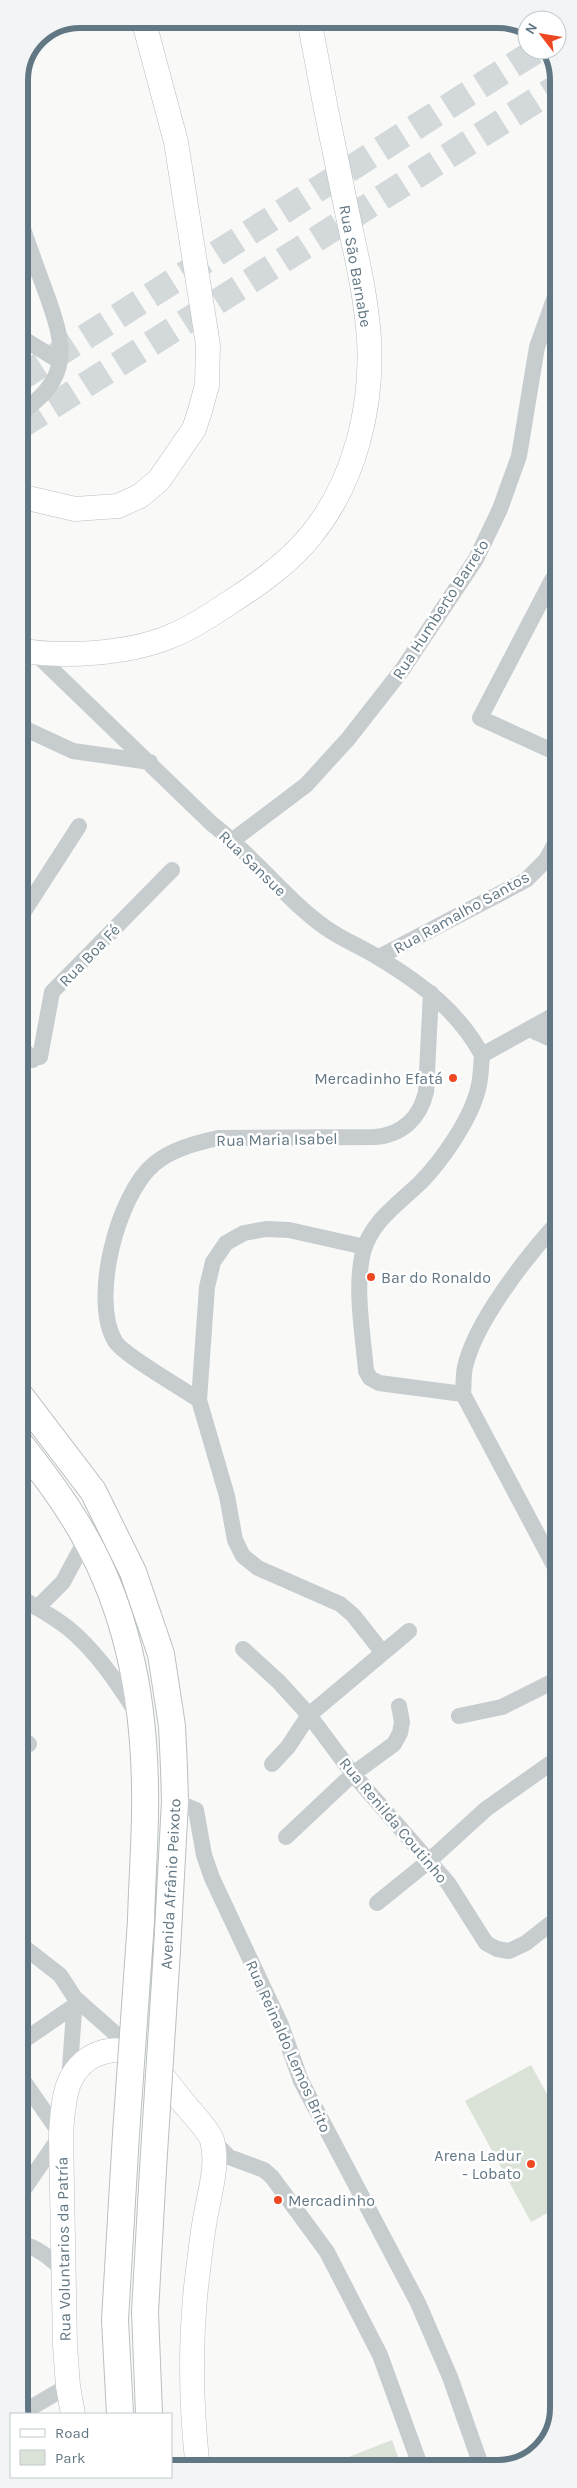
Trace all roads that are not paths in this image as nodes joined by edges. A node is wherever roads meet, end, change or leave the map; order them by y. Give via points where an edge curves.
1 (145, 28) edge
2 (311, 28) edge
3 (28, 242) edge
4 (550, 311) edge
5 (28, 341) edge
6 (60, 360) junction
7 (28, 408) edge
8 (28, 498) edge
9 (550, 584) edge
10 (28, 651) edge
11 (28, 652) edge
12 (28, 730) edge
13 (550, 749) edge
14 (150, 762) junction
15 (79, 826) dead end
16 (233, 840) junction
17 (550, 853) edge
18 (172, 870) dead end
19 (28, 905) edge
20 (379, 957) junction
21 (431, 993) junction
22 (550, 1019) edge
23 (530, 1030) junction
24 (550, 1039) edge
25 (28, 1052) edge
26 (482, 1055) junction
27 (550, 1232) edge
28 (365, 1247) junction
29 (463, 1394) junction
30 (199, 1400) junction
31 (28, 1406) edge
32 (28, 1453) edge
33 (86, 1539) junction
34 (550, 1558) edge
35 (28, 1602) edge
36 (37, 1608) junction
37 (409, 1632) dead end
38 (244, 1649) dead end
39 (383, 1653) junction
40 (550, 1683) edge
41 (399, 1706) dead end
42 (309, 1715) junction
43 (459, 1716) dead end
44 (141, 1720) junction
45 (272, 1764) dead end
46 (550, 1764) edge
47 (353, 1774) junction
48 (186, 1806) junction
49 (286, 1837) dead end
50 (429, 1861) junction
51 (377, 1904) dead end
52 (550, 1924) dead end
53 (28, 1950) edge
54 (75, 2002) junction
55 (28, 2038) edge
56 (149, 2063) junction
57 (69, 2083) junction
58 (28, 2088) edge
59 (61, 2136) junction
60 (211, 2139) junction
61 (239, 2162) junction
62 (213, 2179) junction
63 (28, 2183) edge
64 (28, 2245) edge
65 (64, 2271) junction
66 (68, 2386) junction
67 (28, 2409) edge
68 (73, 2413) edge
69 (120, 2413) edge
70 (149, 2413) edge
71 (197, 2460) edge
72 (418, 2460) edge
73 (479, 2460) edge

1 - 8 street via 176,142 206,335 207,385 194,428 159,480 140,496 126,503 98,509 75,509
2 - 10 street, Rua São Barnabe via 364,291 369,338 364,414 339,494 312,535 288,560 239,597 194,625 169,637 114,650
3 - 6 street via 61,336
4 - 16 street, Rua Humberto Barreto via 537,347 519,456 476,559 402,670 348,738 306,785
5 - 6 street
6 - 7 street via 56,374 43,395
9 - 13 street via 480,718
11 - 14 street, Rua Sansue
12 - 14 street via 73,751
14 - 16 street, Rua Sansue via 212,824
15 - 19 street
16 - 20 street, Rua Sansue via 293,901 327,929
17 - 20 street, Rua Ramalho Santos via 526,880
18 - 25 street, Rua Boa Fé via 52,992 37,1059
20 - 21 street, Rua Sansue
21 - 26 street, Rua Sansue via 469,1032
21 - 30 street, Rua Maria Isabel via 424,1099 415,1117 402,1129 389,1136 375,1137 218,1138 200,1142 178,1150 147,1171 126,1207 112,1244 107,1272 108,1328 122,1348
22 - 23 street
23 - 24 street
23 - 26 street
26 - 28 street via 478,1090 465,1121 422,1181 381,1219
27 - 29 street via 501,1296 476,1338 465,1368
28 - 29 street via 360,1290 366,1371 370,1378 379,1383
28 - 30 street via 290,1230 244,1234 226,1243 213,1262 207,1287
29 - 34 street
30 - 39 street via 227,1496 235,1540 243,1556 258,1568 340,1604 353,1615
31 - 48 main road, Avenida Afrânio Peixoto via 93,1491 133,1572 162,1654
32 - 33 main road, Avenida Afrânio Peixoto via 52,1484
33 - 36 street via 63,1582
33 - 44 main road, Avenida Afrânio Peixoto via 108,1585 125,1635
35 - 36 street
36 - 44 street via 67,1627 87,1645 109,1671
37 - 39 street
38 - 42 street, Rua Renilda Coutinho
39 - 42 street
40 - 43 street via 502,1707
41 - 47 street via 402,1722 394,1744
42 - 45 street via 288,1747
42 - 47 street, Rua Renilda Coutinho
44 - 69 main road, Avenida Afrânio Peixoto, bridge via 145,1788 141,1921 115,2320
46 - 50 street via 486,1810
47 - 49 street
47 - 50 street, Rua Renilda Coutinho
48 - 70 main road, Avenida Afrânio Peixoto, bridge via 167,1950 153,2169 145,2312
48 - 73 street, Rua Reinaldo Lemos Brito via 212,1878 281,2024 301,2082 418,2303 450,2377
50 - 51 street
50 - 52 street, Rua Renilda Coutinho via 448,1882 481,1937 497,1949 509,1951
53 - 54 street via 60,1975
54 - 55 street
54 - 56 street
54 - 57 street, Rua Voluntarios da Patría
56 - 57 street, Rua Voluntarios da Patría via 132,2053 105,2050 86,2060
56 - 60 street, Rua Voluntarios da Patría
57 - 59 street, Rua Voluntarios da Patría
58 - 59 street
59 - 63 street
59 - 65 street, Rua Voluntarios da Patría
60 - 61 street, Rua Voluntarios da Patría
60 - 62 street
61 - 62 street via 228,2166
61 - 72 street, Rua Voluntarios da Patría via 264,2170 272,2177 327,2252 380,2355
62 - 71 street via 201,2243 193,2335
64 - 65 street via 48,2255
65 - 66 street, Rua Voluntarios da Patría
66 - 67 street
66 - 68 street, Rua Voluntarios da Patría

